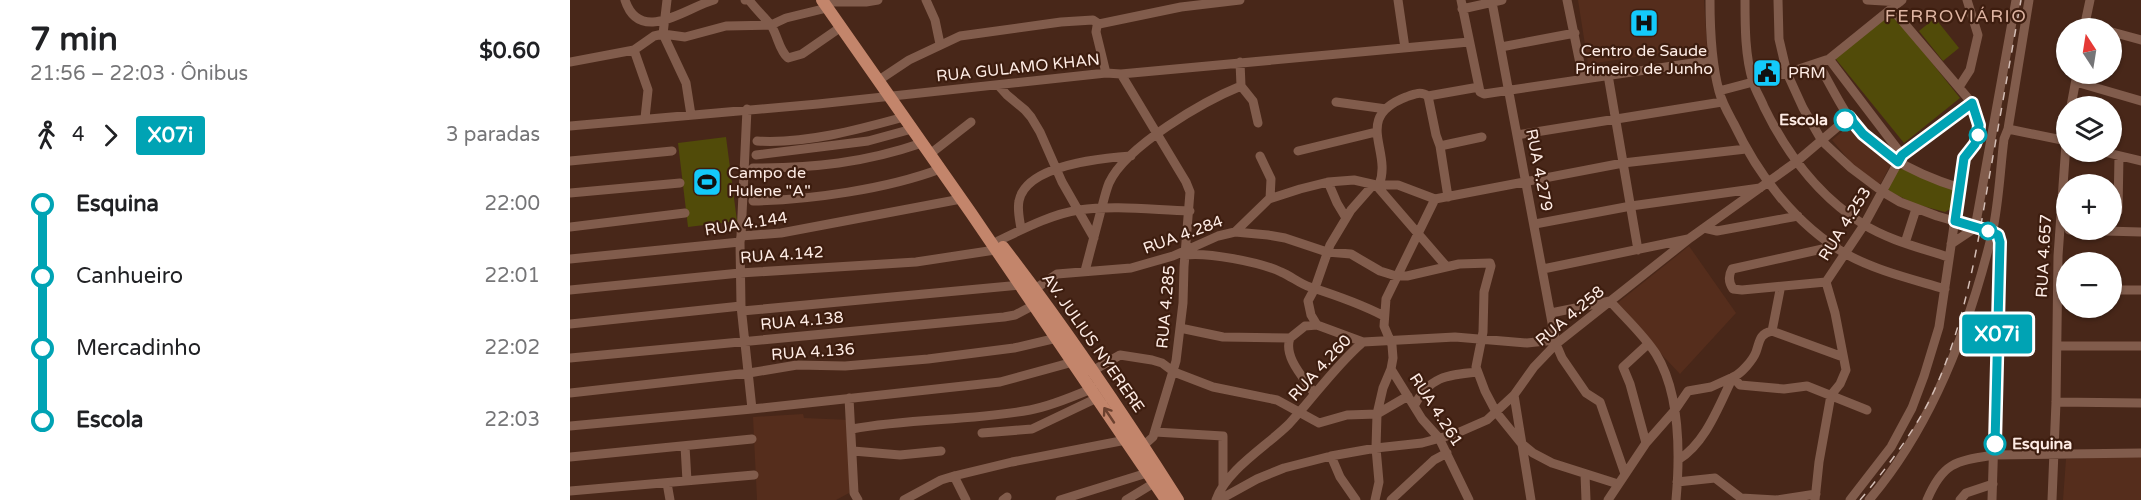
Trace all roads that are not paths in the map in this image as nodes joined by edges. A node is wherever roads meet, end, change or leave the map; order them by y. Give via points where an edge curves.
1 (625, 0) edge
2 (667, 0) edge
3 (714, 0) edge
4 (746, 0) edge
5 (878, 0) edge
6 (926, 0) edge
7 (1240, 0) edge
8 (1398, 0) edge
9 (1502, 0) edge
10 (1567, 0) edge
11 (1710, 0) edge
12 (1745, 0) edge
13 (1778, 0) edge
14 (1867, 0) edge
15 (1967, 0) edge
16 (2016, 0) edge
17 (2029, 0) edge
18 (2090, 0) edge
19 (1492, 2) junction
20 (825, 3) edge
21 (1461, 4) edge
22 (1898, 4) edge
23 (2086, 18) edge
24 (665, 21) junction
25 (1099, 24) junction
26 (771, 25) junction
27 (841, 27) junction
28 (1575, 33) junction
29 (663, 34) junction
30 (2122, 35) edge
31 (2141, 40) edge
32 (1469, 42) junction
33 (940, 44) junction
34 (1501, 47) junction
35 (1405, 48) junction
36 (634, 50) junction
37 (1829, 59) junction
38 (1713, 60) junction
39 (570, 62) edge
40 (1240, 62) junction
41 (1818, 63) junction
42 (1106, 73) junction
43 (1787, 73) junction
44 (1120, 75) junction
45 (1608, 75) junction
46 (1583, 78) junction
47 (879, 80) junction
48 (1753, 82) junction
49 (2094, 84) edge
50 (998, 85) junction
51 (1241, 86) junction
52 (1479, 87) junction
53 (1959, 87) junction
54 (1719, 91) junction
55 (1509, 92) junction
56 (890, 96) junction
57 (1428, 96) junction
58 (2141, 101) edge
59 (1336, 102) dead end
60 (1722, 102) junction
61 (1972, 103) junction
62 (747, 109) junction
63 (1386, 109) junction
64 (691, 115) junction
65 (904, 117) junction
66 (1849, 117) junction
67 (645, 118) junction
68 (1615, 120) junction
69 (971, 122) dead end
70 (1258, 123) dead end
71 (570, 126) edge
72 (912, 129) junction
73 (2007, 129) junction
74 (1376, 132) junction
75 (1158, 135) junction
76 (1518, 135) junction
77 (1482, 137) dead end
78 (2056, 139) edge
79 (757, 141) dead end
80 (1822, 141) junction
81 (922, 143) junction
82 (1440, 146) junction
83 (1746, 149) junction
84 (672, 151) dead end
85 (1298, 151) dead end
86 (930, 154) junction
87 (756, 155) dead end
88 (1131, 156) junction
89 (1260, 156) dead end
90 (2122, 157) edge
91 (1900, 159) junction
92 (570, 161) edge
93 (1796, 162) junction
94 (2141, 162) edge
95 (1623, 163) junction
96 (753, 168) dead end
97 (940, 169) junction
98 (1056, 169) junction
99 (1526, 180) junction
100 (1328, 182) junction
101 (680, 183) dead end
102 (1376, 185) junction
103 (1766, 185) junction
104 (1960, 188) junction
105 (1883, 192) junction
106 (570, 193) edge
107 (1448, 197) junction
108 (961, 199) junction
109 (1270, 199) junction
110 (753, 201) dead end
111 (1434, 201) junction
112 (1631, 206) junction
113 (1102, 208) junction
114 (1916, 209) junction
115 (1079, 210) junction
116 (1190, 211) junction
117 (685, 213) dead end
118 (1798, 216) junction
119 (1346, 218) junction
120 (1955, 221) junction
121 (1535, 224) junction
122 (1864, 225) junction
123 (570, 227) edge
124 (1704, 228) junction
125 (1975, 228) junction
126 (1021, 229) junction
127 (2122, 231) edge
128 (1234, 232) junction
129 (2141, 232) edge
130 (1994, 233) junction
131 (1418, 234) junction
132 (1094, 238) junction
133 (1690, 238) junction
134 (741, 239) junction
135 (1905, 243) junction
136 (1951, 244) junction
137 (997, 246) junction
138 (1836, 246) junction
139 (1638, 250) junction
140 (1327, 252) junction
141 (1185, 253) junction
142 (1845, 253) junction
143 (1948, 258) junction
144 (570, 259) edge
145 (1446, 266) junction
146 (1543, 269) junction
147 (1085, 272) junction
148 (740, 273) junction
149 (1396, 276) junction
150 (1826, 282) junction
151 (1021, 285) junction
152 (1315, 288) junction
153 (1035, 289) junction
154 (1945, 289) junction
155 (1780, 290) dead end
156 (2122, 290) edge
157 (2141, 290) edge
158 (570, 291) edge
159 (1610, 301) junction
160 (1034, 305) junction
161 (741, 308) junction
162 (1551, 313) junction
163 (1384, 316) junction
164 (2057, 318) edge
165 (570, 324) edge
166 (1317, 325) junction
167 (1180, 328) junction
168 (1772, 331) junction
169 (1057, 338) junction
170 (1290, 338) junction
171 (1482, 338) junction
172 (1389, 340) junction
173 (745, 341) junction
174 (1363, 342) junction
175 (1556, 342) junction
176 (1648, 344) junction
177 (2141, 345) edge
178 (2057, 346) junction
179 (1843, 357) junction
180 (570, 358) edge
181 (1073, 362) junction
182 (1391, 369) junction
183 (1094, 370) junction
184 (1173, 372) junction
185 (1477, 372) junction
186 (748, 373) junction
187 (1733, 377) junction
188 (570, 393) edge
189 (1094, 393) junction
190 (1314, 393) junction
191 (1514, 395) junction
192 (1831, 395) junction
193 (1408, 396) junction
194 (849, 398) junction
195 (2056, 402) junction
196 (2141, 403) edge
197 (1414, 406) junction
198 (752, 409) junction
199 (1675, 410) junction
200 (1867, 410) dead end
201 (1299, 412) junction
202 (1496, 412) junction
203 (1377, 414) junction
204 (570, 426) edge
205 (852, 429) junction
206 (1155, 432) junction
207 (982, 433) dead end
208 (1439, 438) junction
209 (752, 439) dead end
210 (1126, 440) junction
211 (1521, 443) junction
212 (1646, 443) junction
213 (684, 446) junction
214 (1144, 446) junction
215 (1376, 448) junction
216 (853, 451) junction
217 (941, 452) dead end
218 (1446, 453) junction
219 (2141, 453) edge
220 (1994, 455) junction
221 (2053, 455) junction
222 (1331, 456) junction
223 (570, 457) edge
224 (1678, 460) junction
225 (1585, 474) junction
226 (1625, 474) junction
227 (754, 475) dead end
228 (954, 476) junction
229 (1150, 478) junction
230 (687, 481) junction
231 (1677, 482) junction
232 (667, 483) junction
233 (1618, 484) junction
234 (1993, 484) junction
235 (1223, 485) junction
236 (570, 492) edge
237 (856, 496) edge
238 (1815, 497) edge
239 (909, 499) edge
240 (1741, 499) edge
241 (670, 500) edge
242 (846, 500) edge
243 (966, 500) edge
244 (1060, 500) edge
245 (1126, 500) edge
246 (1166, 500) edge
247 (1178, 500) edge
248 (1217, 500) edge
249 (1356, 500) edge
250 (1376, 500) edge
251 (1391, 500) edge
252 (1469, 500) edge
253 (1531, 500) edge
254 (1586, 500) edge
255 (1608, 500) edge
256 (1676, 500) edge
257 (1777, 500) edge
258 (1850, 500) edge
259 (1869, 500) edge
260 (1927, 500) edge
261 (1960, 500) edge
262 (1992, 500) edge
263 (2052, 500) edge

1 - 24 street via 643,22
2 - 24 street
3 - 24 street
4 - 26 street
5 - 20 street
6 - 33 street
7 - 25 street via 1180,7
8 - 35 street
9 - 19 street
10 - 28 street
11 - 38 street
12 - 48 street via 1746,42
13 - 43 street via 1779,39
14 - 22 street
15 - 53 street via 1978,35 1970,70
16 - 125 street
17 - 73 street
18 - 23 street
19 - 21 street
19 - 34 street, RUA 4.279
20 - 26 street
20 - 27 main road, AV. JULIUS NYERERE
21 - 32 street
22 - 37 street
22 - 53 street
24 - 29 street
25 - 33 street via 1093,20 1052,22 974,32
25 - 42 street via 1096,32
26 - 27 street via 788,58 802,54
26 - 29 street via 726,26 685,38
27 - 47 main road, AV. JULIUS NYERERE
28 - 34 street
28 - 46 street
29 - 36 street
29 - 64 street via 686,83
30 - 31 street
32 - 35 street, RUA GULAMO KHAN
32 - 52 street
33 - 47 street
34 - 55 street, RUA 4.279
35 - 40 street, RUA GULAMO KHAN
36 - 39 street
36 - 67 street via 648,90
37 - 41 street
37 - 91 street
38 - 45 street
38 - 54 street
40 - 44 street, RUA GULAMO KHAN
40 - 51 street
41 - 43 street
41 - 66 street
42 - 44 street, RUA GULAMO KHAN
42 - 50 street, RUA GULAMO KHAN
43 - 48 street
43 - 80 street
44 - 75 street, RUA 4.285
45 - 46 street
45 - 68 street
46 - 55 street
47 - 56 main road, AV. JULIUS NYERERE
48 - 54 street
48 - 93 street
49 - 58 street
50 - 56 street, RUA GULAMO KHAN
50 - 98 street via 1028,113
51 - 70 street via 1253,101
51 - 75 street via 1188,112
52 - 55 street via 1484,94
52 - 57 street
53 - 61 street
54 - 60 street
55 - 76 street, RUA 4.279
56 - 62 street, RUA GULAMO KHAN
56 - 65 main road, AV. JULIUS NYERERE
57 - 63 street via 1414,94
57 - 82 street
59 - 63 street
60 - 68 street
60 - 83 street
61 - 91 street, RUA 4.253
61 - 104 street via 1978,135 1964,158
62 - 64 street, RUA GULAMO KHAN
62 - 134 street
63 - 74 street
64 - 67 street, RUA GULAMO KHAN
65 - 72 main road, AV. JULIUS NYERERE
65 - 79 street via 793,140
66 - 80 street, RUA 4.258
66 - 91 street via 1863,134
67 - 71 street, RUA GULAMO KHAN
68 - 76 street
68 - 95 street
69 - 86 street
72 - 81 main road, AV. JULIUS NYERERE
72 - 87 street via 878,140
73 - 78 street
73 - 130 street
74 - 85 street
74 - 102 street via 1383,169
75 - 88 street
75 - 116 street, RUA 4.285 via 1189,186
76 - 99 street, RUA 4.279
77 - 82 street
80 - 93 street, RUA 4.258
80 - 105 street
81 - 86 main road, AV. JULIUS NYERERE
81 - 96 street via 851,162
82 - 107 street
83 - 95 street
83 - 103 street
84 - 92 street
86 - 97 main road, AV. JULIUS NYERERE
88 - 98 street
88 - 113 street via 1111,180
89 - 109 street via 1271,179
90 - 94 street
91 - 104 street via 1932,180
91 - 105 street, RUA 4.253
93 - 103 street, RUA 4.258
93 - 122 street via 1827,197
95 - 99 street
95 - 112 street
97 - 108 main road, AV. JULIUS NYERERE
97 - 110 street via 878,186 784,201
98 - 115 street
98 - 126 street via 1030,184 1022,194 1018,207
99 - 107 street
99 - 121 street, RUA 4.279
100 - 102 street, RUA 4.284 via 1354,180
100 - 109 street, RUA 4.284
100 - 119 street
101 - 106 street
102 - 111 street, RUA 4.284 via 1398,185
102 - 119 street
102 - 131 street
103 - 112 street
103 - 118 street
103 - 124 street, RUA 4.258
104 - 120 street
105 - 114 street
105 - 122 street, RUA 4.253
107 - 111 street
108 - 134 street, RUA 4.144
108 - 137 main road, AV. JULIUS NYERERE
109 - 128 street, RUA 4.284
111 - 131 street, RUA 4.261
112 - 121 street
112 - 139 street
113 - 115 street, RUA 4.142
113 - 116 street, RUA 4.142
113 - 132 street
114 - 120 street
114 - 135 street
115 - 126 street, RUA 4.142
115 - 132 street
116 - 141 street, RUA 4.285
117 - 123 street
118 - 124 street via 1718,231
118 - 138 street
119 - 140 street
120 - 125 street
120 - 136 street
121 - 146 street, RUA 4.279
122 - 135 street
122 - 142 street, RUA 4.253
124 - 133 street, RUA 4.258
125 - 130 street
125 - 136 street
126 - 137 street, RUA 4.142
127 - 129 street
128 - 140 street via 1286,238
128 - 141 street, RUA 4.284
130 - 220 street via 2000,242
130 - 259 street via 1937,397 1908,447
131 - 145 street
131 - 149 street, RUA 4.261
132 - 147 street
133 - 139 street
133 - 159 street, RUA 4.258
134 - 144 street, RUA 4.144
134 - 148 street
135 - 143 street
136 - 143 street
137 - 148 street, RUA 4.142 via 916,262
137 - 151 main road, AV. JULIUS NYERERE
137 - 153 main road, AV. JULIUS NYERERE
138 - 142 street
138 - 150 street via 1732,269 1729,274 1733,289 1742,290
139 - 146 street
140 - 149 street via 1350,254
140 - 152 street
141 - 147 street, RUA 4.284 via 1131,268
141 - 152 street via 1268,267
141 - 167 street, RUA 4.285
142 - 150 street, RUA 4.253
142 - 154 street via 1889,273
143 - 154 street
145 - 149 street
145 - 171 street via 1491,264 1484,292
146 - 162 street, RUA 4.279
147 - 153 street, RUA 4.284 via 1058,274
148 - 158 street, RUA 4.142
148 - 161 street
149 - 163 street, RUA 4.261
150 - 179 street, RUA 4.253
151 - 160 main road, AV. JULIUS NYERERE
151 - 161 street
152 - 163 street
152 - 166 street via 1308,305
153 - 183 main road, AV. JULIUS NYERERE
154 - 258 street via 1939,327 1911,408 1890,447
155 - 168 street
156 - 157 street
159 - 162 street
159 - 175 street, RUA 4.258
159 - 176 street
160 - 169 main road, AV. JULIUS NYERERE
160 - 173 street, RUA 4.138 via 1004,317
161 - 165 street
161 - 173 street
162 - 175 street, RUA 4.279
163 - 172 street, RUA 4.261
164 - 178 street, RUA 4.657
166 - 170 street via 1305,326
166 - 174 street
167 - 170 street via 1223,337
167 - 184 street, RUA 4.285
168 - 179 street
168 - 187 street via 1762,335 1750,361
169 - 181 main road, AV. JULIUS NYERERE
169 - 186 street, RUA 4.136 via 997,351 928,359 845,366 797,365
170 - 190 street via 1292,358
171 - 172 street, RUA 4.260
171 - 175 street, RUA 4.260
171 - 185 street
172 - 174 street, RUA 4.260
172 - 182 street, RUA 4.261 via 1393,354
173 - 180 street, RUA 4.138
173 - 186 street
174 - 190 street, RUA 4.260
175 - 191 street, RUA 4.258
175 - 226 street via 1586,393 1600,402
176 - 199 street via 1658,356
176 - 212 street via 1623,367
177 - 178 street
178 - 195 street, RUA 4.657
179 - 192 street, RUA 4.253 via 1845,376
181 - 189 main road, AV. JULIUS NYERERE
181 - 194 street via 1000,382
182 - 193 street, RUA 4.261
182 - 203 street
183 - 184 street via 1120,355 1162,363
183 - 214 main road, AV. JULIUS NYERERE
184 - 201 street via 1233,392 1271,398
184 - 206 street, RUA 4.285
185 - 197 street via 1433,382
185 - 202 street
186 - 188 street, RUA 4.136
186 - 198 street
187 - 192 street via 1740,385 1784,389 1802,385
187 - 199 street via 1711,387 1688,391
187 - 224 street via 1703,433
189 - 205 street via 1033,410
189 - 207 street via 1032,429
210 -> 189 main road, AV. JULIUS NYERERE
190 - 201 street, RUA 4.260
191 - 202 street, RUA 4.258
191 - 211 street
192 - 200 street
192 - 238 street, RUA 4.253
193 - 197 street, RUA 4.261
193 - 203 street
194 - 198 street
194 - 205 street
195 - 196 street
195 - 221 street, RUA 4.657
197 - 208 street, RUA 4.261
198 - 204 street
199 - 212 street
199 - 224 street
201 - 203 street via 1319,423 1347,415
201 - 235 street, RUA 4.260
202 - 208 street, RUA 4.258 via 1479,424
202 - 211 street
203 - 215 street
205 - 216 street
206 - 214 street, RUA 4.285
206 - 235 street via 1223,436
208 - 215 street, RUA 4.258
208 - 218 street, RUA 4.261
209 - 213 street
210 - 228 street
210 - 229 main road, AV. JULIUS NYERERE
211 - 225 street via 1542,459
211 - 253 street
212 - 226 street
213 - 223 street
213 - 230 street
214 - 247 main road, AV. JULIUS NYERERE
215 - 222 street, RUA 4.258
215 - 250 street
216 - 217 street via 900,455
216 - 237 street
218 - 251 street
218 - 252 street, RUA 4.261
219 - 221 street
220 - 221 street
220 - 234 street
220 - 260 street via 1949,466 1935,481
221 - 263 street, RUA 4.657
222 - 248 street, RUA 4.258 via 1270,473
222 - 249 street
224 - 231 street
225 - 233 street
225 - 254 street
226 - 233 street
227 - 230 street
228 - 239 street
228 - 243 street
229 - 244 street
229 - 245 street
229 - 246 main road, AV. JULIUS NYERERE
230 - 232 street
231 - 240 street via 1715,478
231 - 256 street
232 - 236 street
232 - 241 street
233 - 255 street
234 - 261 street via 1966,493
234 - 262 street
235 - 248 street, RUA 4.260
237 - 242 street
238 - 257 street
240 - 257 street

